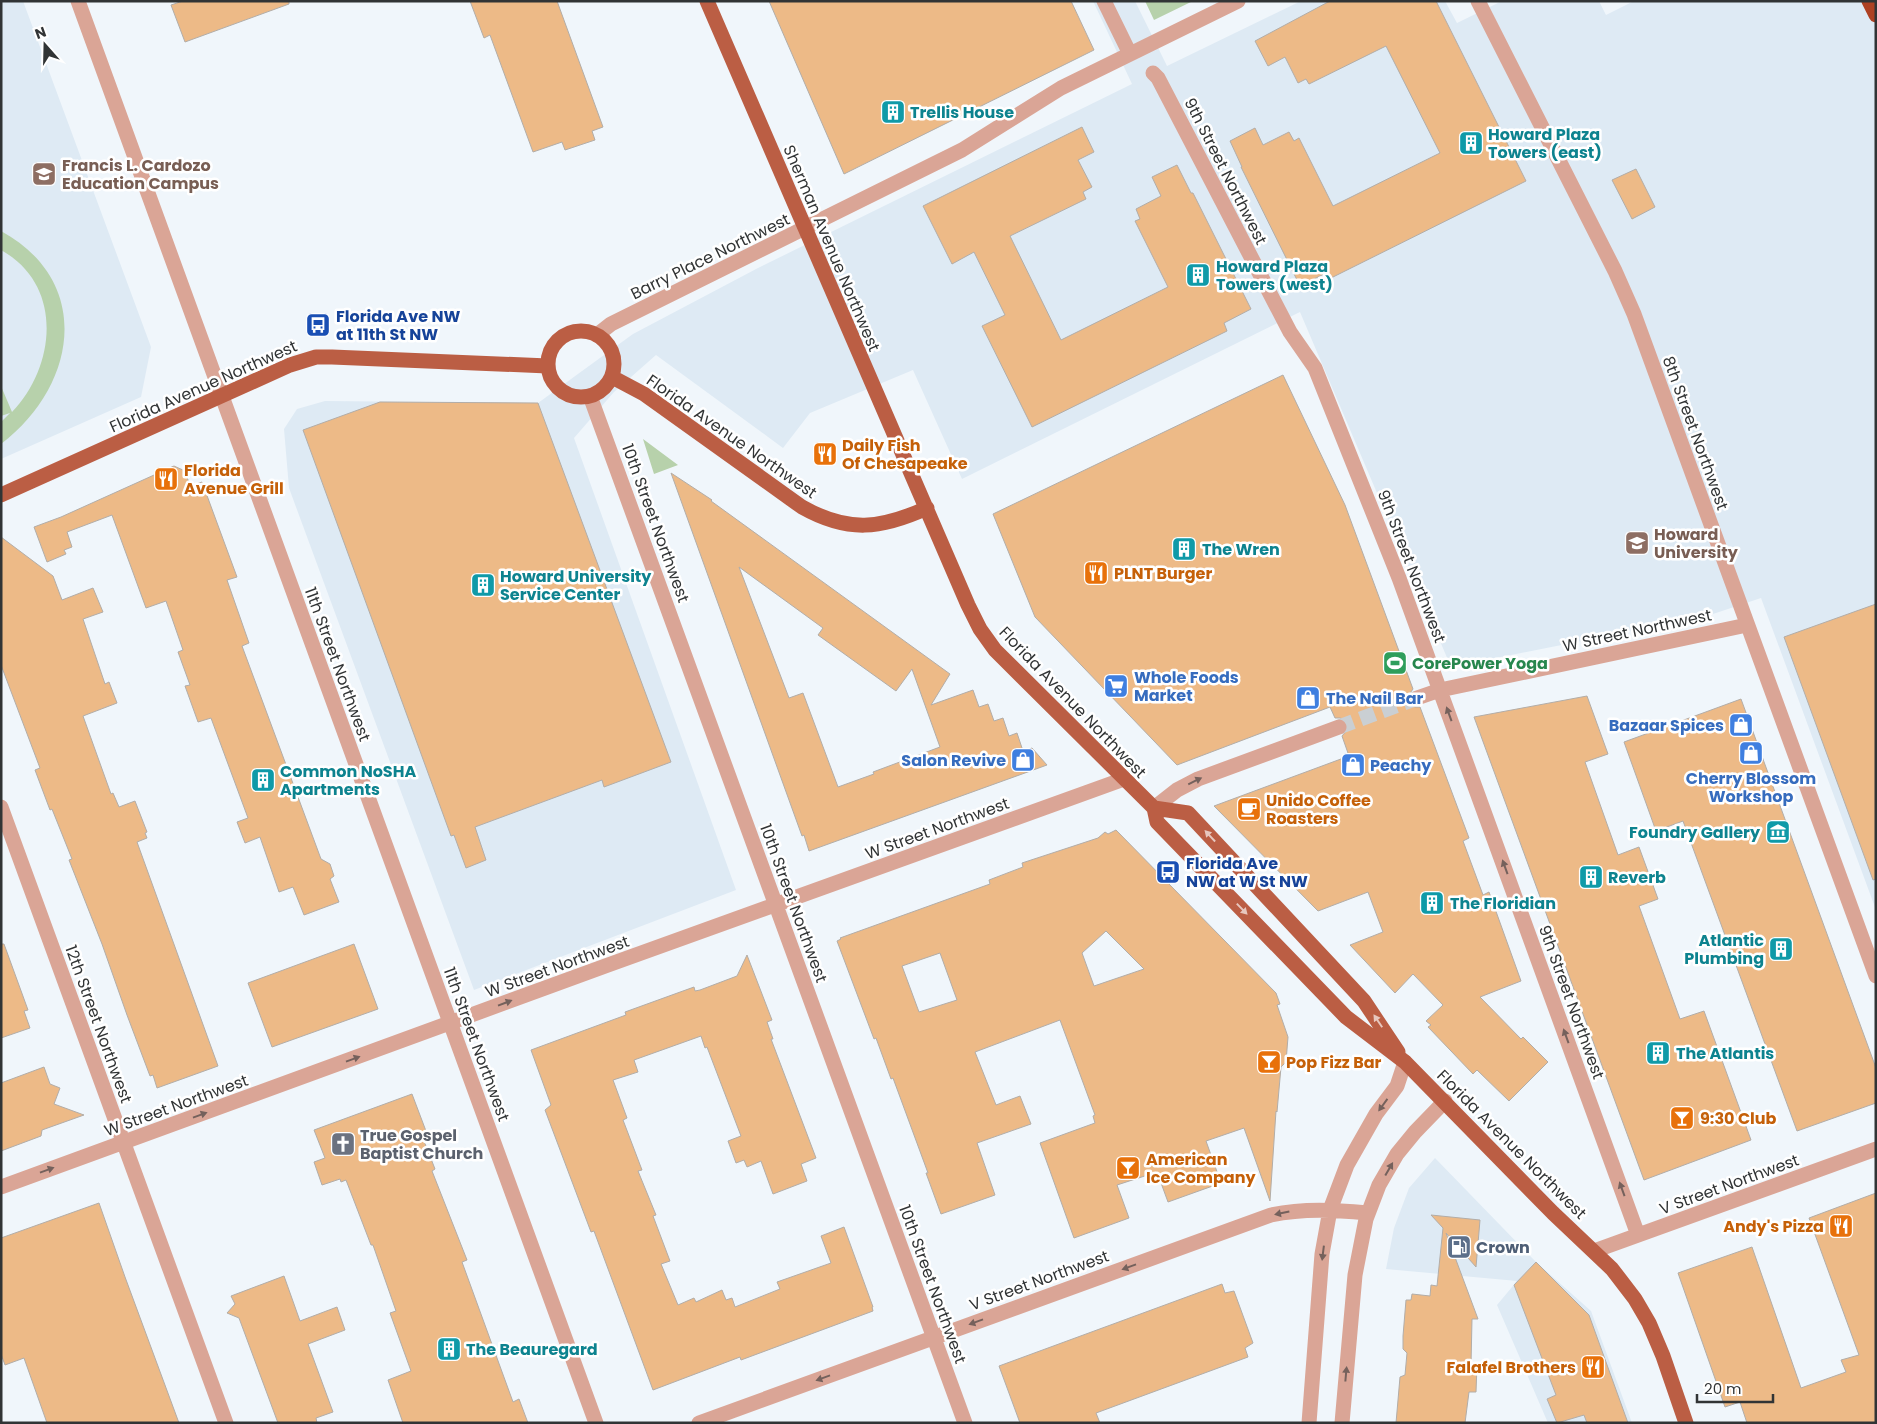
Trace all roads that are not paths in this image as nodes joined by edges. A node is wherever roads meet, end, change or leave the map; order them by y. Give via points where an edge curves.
1 (78, 1) edge
2 (707, 1) edge
3 (1104, 1) edge
4 (1238, 1) edge
5 (1478, 1) edge
6 (1869, 1) edge
7 (1876, 15) edge
8 (1130, 54) junction
9 (1154, 73) dead end
10 (805, 228) junction
11 (596, 335) junction
12 (548, 366) junction
13 (612, 377) junction
14 (221, 395) junction
15 (590, 396) junction
16 (1, 495) edge
17 (927, 508) junction
18 (1747, 625) junction
19 (1440, 690) junction
20 (1417, 698) tunnel mouth
21 (1339, 728) tunnel mouth
22 (1124, 779) junction
23 (1, 807) edge
24 (1154, 808) junction
25 (776, 906) junction
26 (1876, 976) edge
27 (451, 1024) junction
28 (1405, 1062) junction
29 (1445, 1101) junction
30 (123, 1143) junction
31 (1876, 1149) edge
32 (1, 1187) edge
33 (1330, 1210) junction
34 (1368, 1214) junction
35 (1638, 1235) junction
36 (1594, 1251) junction
37 (934, 1337) junction
38 (226, 1423) edge
39 (596, 1423) edge
40 (699, 1423) edge
41 (965, 1423) edge
42 (1309, 1423) edge
43 (1342, 1423) edge
44 (1686, 1423) edge

1 - 14 street, 11th Street Northwest
2 - 10 main road, Sherman Avenue Northwest
3 - 8 street
4 - 8 street, Barry Place Northwest
5 - 18 street, 8th Street Northwest via 1634,314
6 - 7 highway
8 - 10 street, Barry Place Northwest via 1060,88 962,150
9 - 19 street, 9th Street Northwest via 1290,332 1315,368
10 - 11 street, Barry Place Northwest via 612,324
10 - 17 main road, Sherman Avenue Northwest
11 - 12 main road via 587,332 568,334 553,347
11 - 13 main road via 610,348 614,358
12 - 14 main road, Florida Avenue Northwest via 316,357
12 - 15 main road via 550,376 562,391
13 - 15 main road via 606,386
13 - 17 main road, Florida Avenue Northwest via 644,394 802,508 827,520 854,526 881,524
14 - 16 main road, Florida Avenue Northwest
14 - 27 street, 11th Street Northwest
15 - 25 street, 10th Street Northwest
17 - 22 main road, Florida Avenue Northwest via 968,605 987,640
18 - 19 street, W Street Northwest
18 - 26 street, 8th Street Northwest
19 - 20 street, W Street Northwest
35 -> 19 street, 9th Street Northwest
24 -> 21 street via 1198,779
22 - 24 main road, Florida Avenue Northwest
22 - 25 street, W Street Northwest
23 - 30 street, 12th Street Northwest
24 -> 28 main road, Florida Avenue Northwest via 1157,822 1346,1017
28 -> 24 main road, Florida Avenue Northwest via 1364,1001 1188,813
27 -> 25 street, W Street Northwest
25 - 37 street, 10th Street Northwest
30 -> 27 street, W Street Northwest
27 - 39 street, 11th Street Northwest
28 - 29 main road, Florida Avenue Northwest
28 -> 33 street via 1397,1086 1376,1114 1347,1165
34 -> 29 street via 1379,1185 1398,1154 1414,1132
29 - 36 main road, Florida Avenue Northwest
32 -> 30 street, W Street Northwest
30 - 38 street, 12th Street Northwest
31 - 35 street, V Street Northwest
33 - 34 street, V Street Northwest
33 -> 37 street, V Street Northwest via 1294,1210 1272,1215
33 -> 42 street via 1320,1272
43 -> 34 street via 1355,1275
35 - 36 street, V Street Northwest
36 - 44 main road via 1620,1278 1649,1323
37 -> 40 street, V Street Northwest
37 - 41 street, 10th Street Northwest

